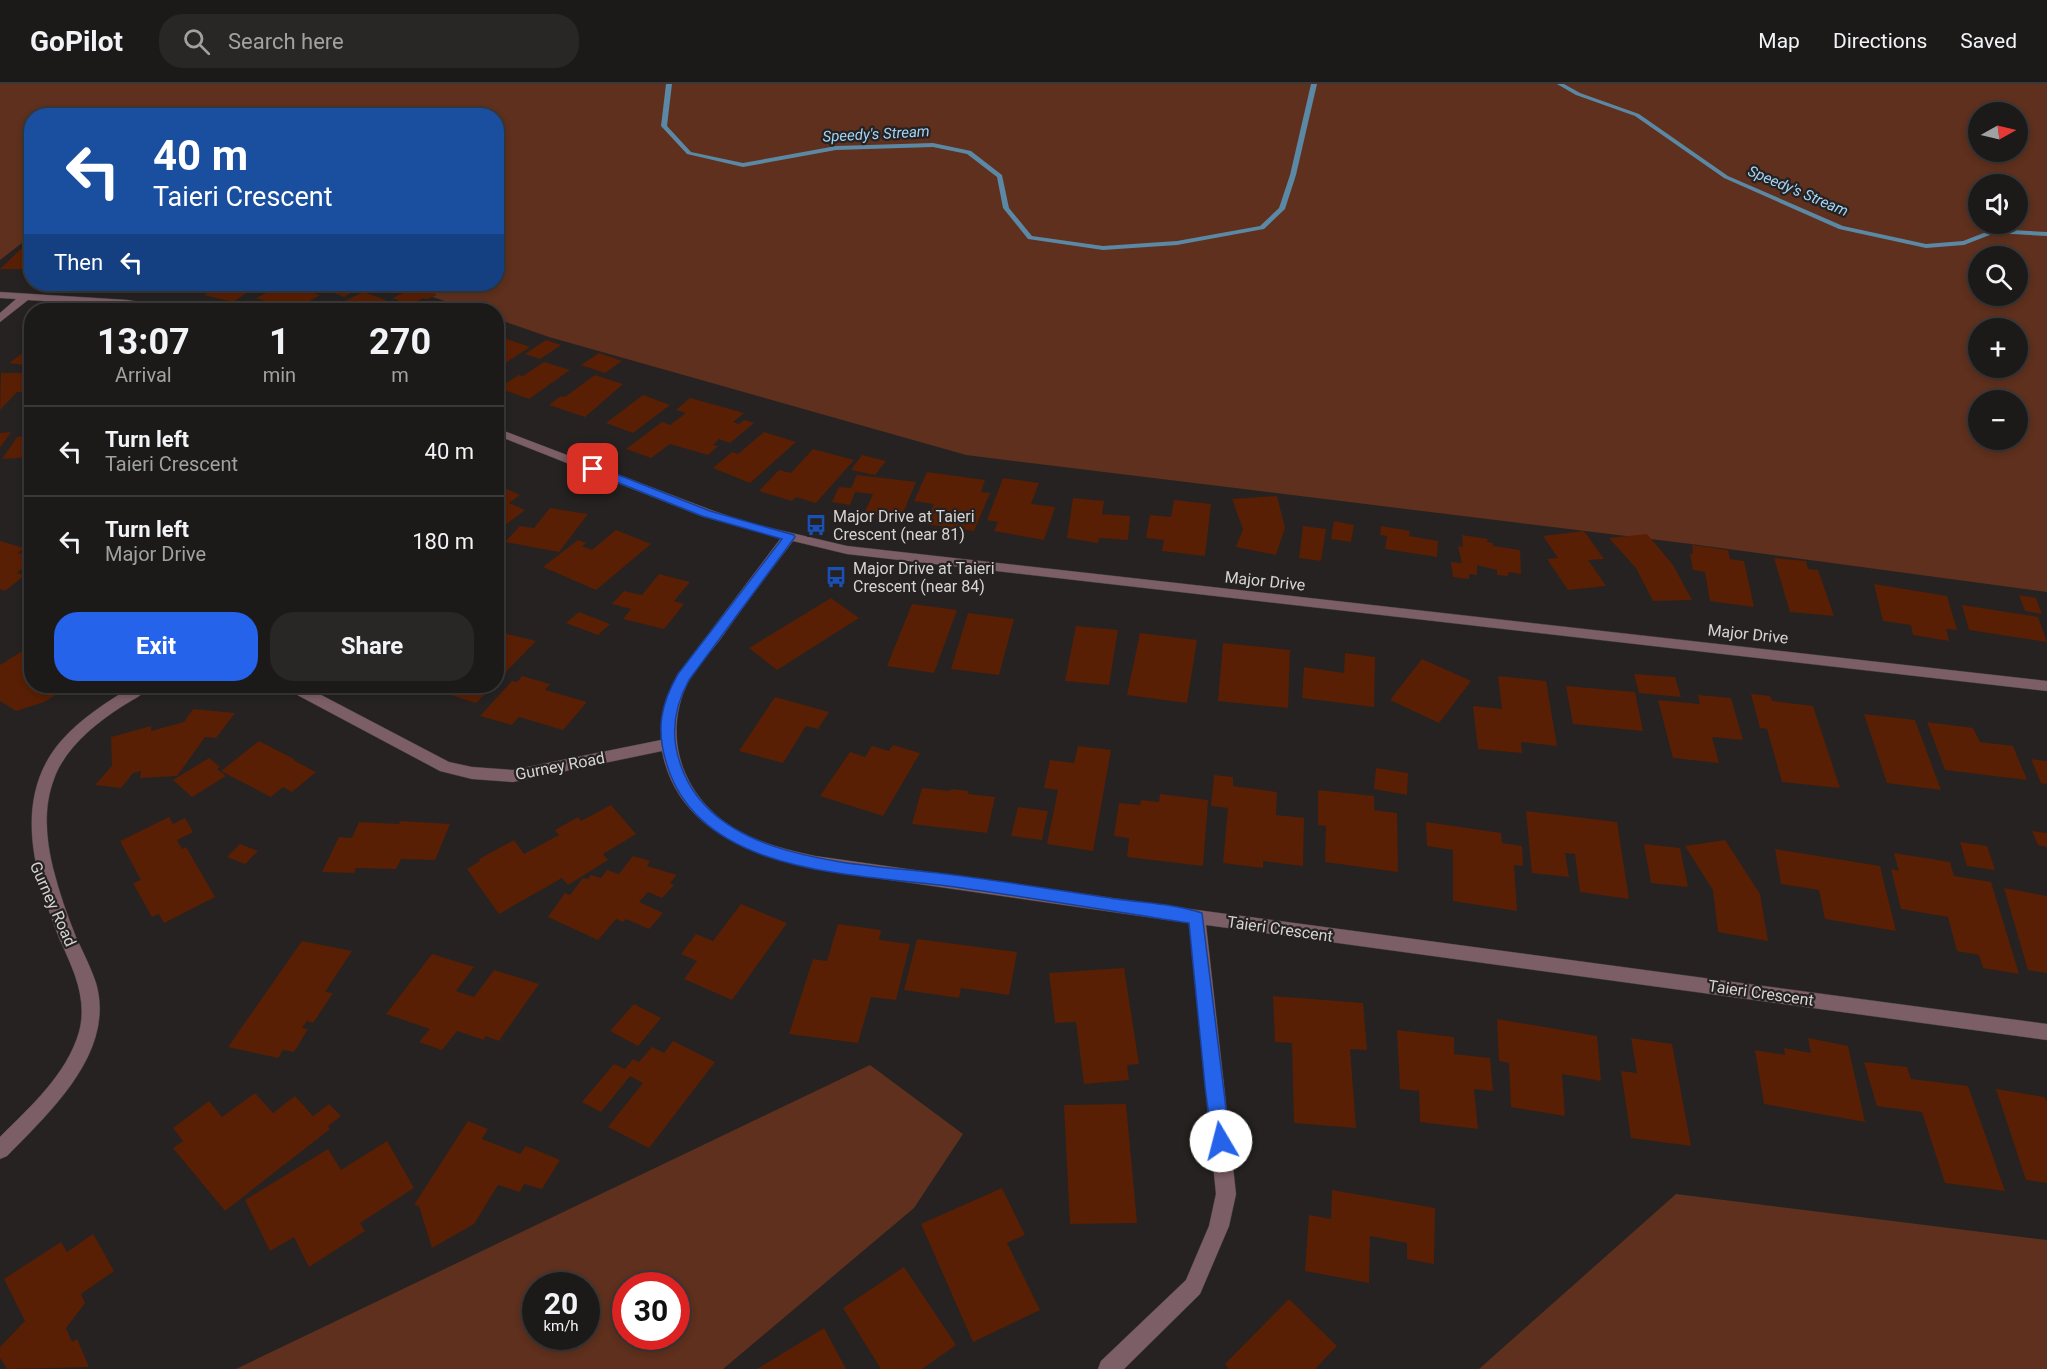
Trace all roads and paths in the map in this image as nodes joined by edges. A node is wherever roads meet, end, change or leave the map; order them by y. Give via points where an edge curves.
1 (0, 295) edge
2 (26, 296) junction
3 (127, 303) edge
4 (0, 319) edge
5 (504, 434) edge
6 (789, 537) junction
7 (2047, 686) edge
8 (129, 693) edge
9 (305, 693) edge
10 (667, 744) junction
11 (43, 750) dead end
12 (22, 810) dead end
13 (1197, 917) junction
14 (2047, 1032) edge
15 (0, 1150) edge
16 (1109, 1369) edge

1 - 2 street
2 - 3 street
2 - 4 street
5 - 6 street, Major Drive via 706,513
6 - 7 street, Major Drive via 847,550 939,562
6 - 10 street, Taieri Crescent via 683,678 670,708
8 - 11 street via 79,718
9 - 10 street, Gurney Road via 445,767 472,773 513,776
10 - 13 street, Taieri Crescent via 678,780 701,812 739,839 776,854 823,866 964,882
12 - 15 street, Gurney Road via 32,857 87,983 93,1014 87,1042 78,1058 37,1113
13 - 14 street, Taieri Crescent
13 - 16 street via 1227,1194 1219,1226 1193,1287

